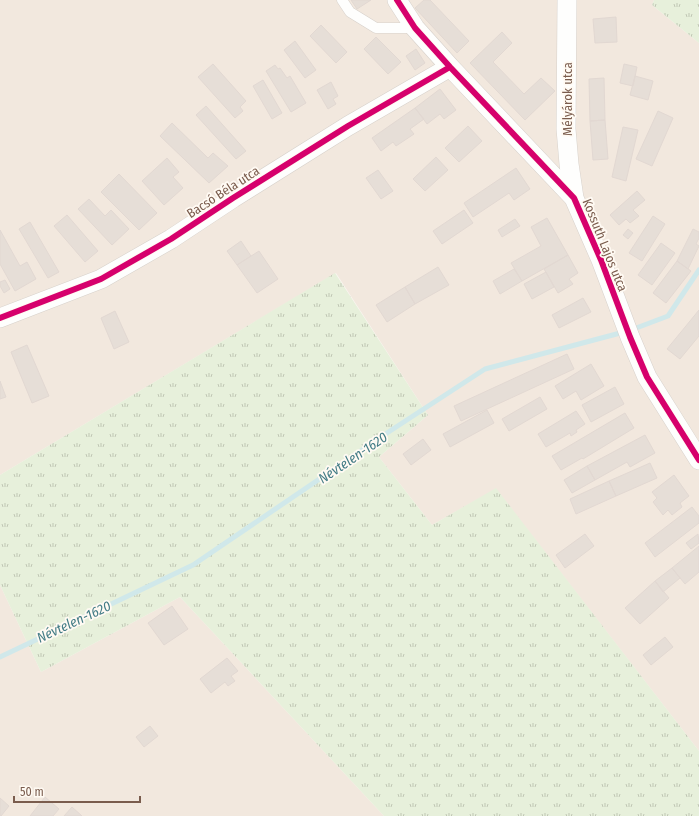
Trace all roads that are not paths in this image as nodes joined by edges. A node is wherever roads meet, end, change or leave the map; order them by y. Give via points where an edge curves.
1 (342, 0) edge
2 (397, 0) edge
3 (567, 0) edge
4 (415, 28) junction
5 (450, 67) junction
6 (574, 198) junction
7 (0, 318) edge
8 (699, 460) edge

1 - 4 lane via 350,12 376,28
2 - 4 street, Kossuth Lajos utca
3 - 6 street, Mélyárok utca via 566,129
4 - 5 street, Kossuth Lajos utca
5 - 6 street, Kossuth Lajos utca
5 - 7 street, Bacsó Béla utca via 348,126 171,239 101,279
6 - 8 street, Kossuth Lajos utca via 647,377

